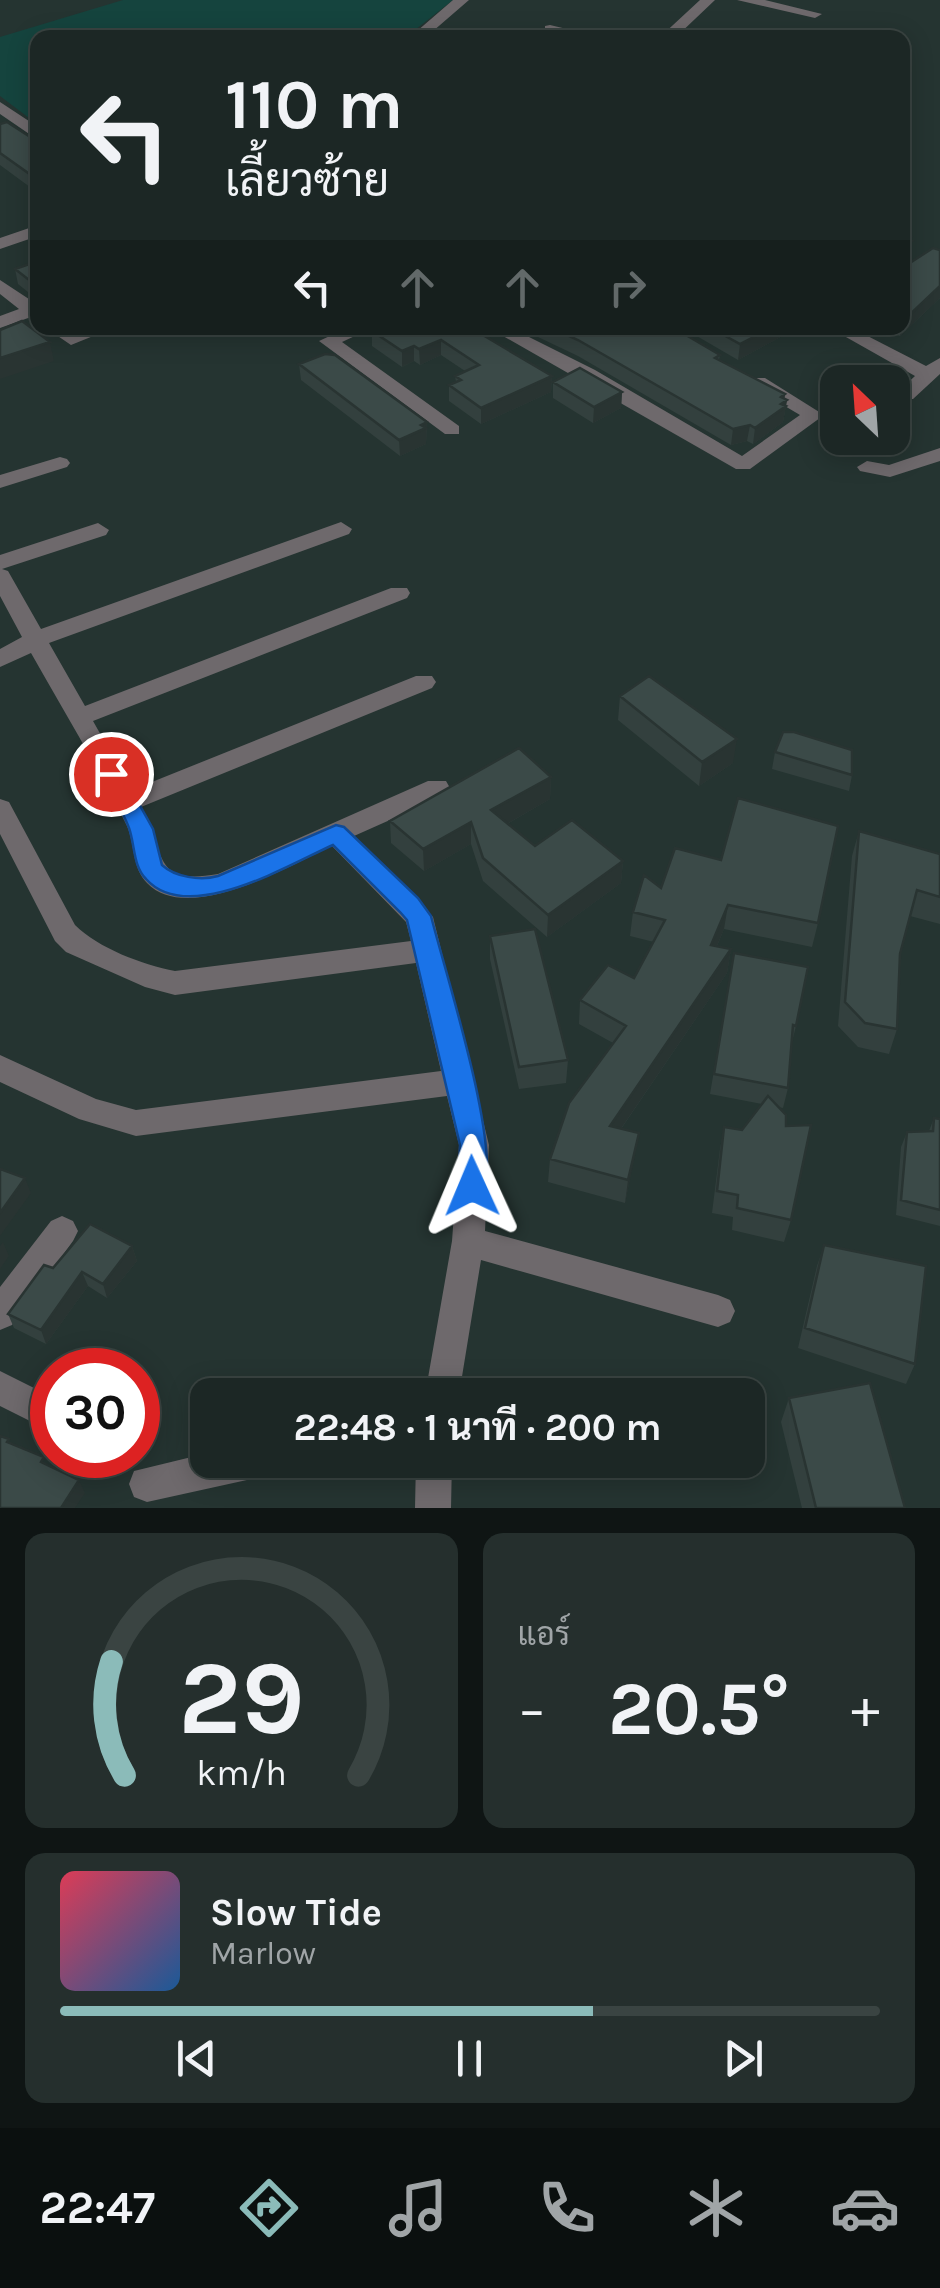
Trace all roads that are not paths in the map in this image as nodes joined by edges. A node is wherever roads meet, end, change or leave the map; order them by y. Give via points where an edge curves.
1 (462, 0) edge
2 (708, 0) edge
3 (744, 0) edge
4 (816, 14) dead end
5 (426, 30) edge
6 (675, 30) edge
7 (0, 107) edge
8 (30, 130) edge
9 (30, 233) edge
10 (0, 244) edge
11 (0, 284) edge
12 (30, 308) edge
13 (30, 313) edge
14 (0, 322) edge
15 (344, 335) edge
16 (512, 335) edge
17 (855, 335) edge
18 (732, 367) edge
19 (934, 369) edge
20 (910, 391) edge
21 (452, 430) dead end
22 (940, 454) edge
23 (60, 462) dead end
24 (867, 468) dead end
25 (0, 482) edge
26 (341, 529) dead end
27 (98, 530) dead end
28 (0, 562) edge
29 (0, 576) edge
30 (399, 593) dead end
31 (38, 639) junction
32 (0, 659) edge
33 (424, 682) dead end
34 (80, 716) junction
35 (437, 788) dead end
36 (127, 802) junction
37 (0, 809) edge
38 (336, 834) junction
39 (427, 950) junction
40 (0, 1068) edge
41 (456, 1082) junction
42 (62, 1232) dead end
43 (468, 1241) junction
44 (718, 1311) dead end
45 (0, 1314) edge
46 (445, 1378) edge
47 (0, 1388) edge
48 (30, 1404) edge
49 (190, 1474) edge
50 (433, 1478) edge
51 (146, 1484) dead end
52 (432, 1508) edge

1 - 5 street
2 - 6 street
3 - 4 street
7 - 8 street
9 - 10 street
11 - 12 street
13 - 14 street
15 - 21 street via 328,341
16 - 18 street via 742,466 814,415
17 - 19 street
19 - 20 street
22 - 24 street via 890,472
23 - 25 street
26 - 31 street
27 - 28 street
29 - 31 street
30 - 34 street
31 - 32 street
31 - 34 street
33 - 36 street
34 - 36 street
35 - 38 street
36 - 38 street via 156,875 189,888 224,884
37 - 39 street via 65,933 155,979 198,982
38 - 39 street via 419,916
39 - 41 street
40 - 41 street via 90,1110 136,1123
41 - 43 street via 475,1158
42 - 45 street
43 - 44 street
43 - 46 street
47 - 48 street
49 - 51 street
50 - 52 street

